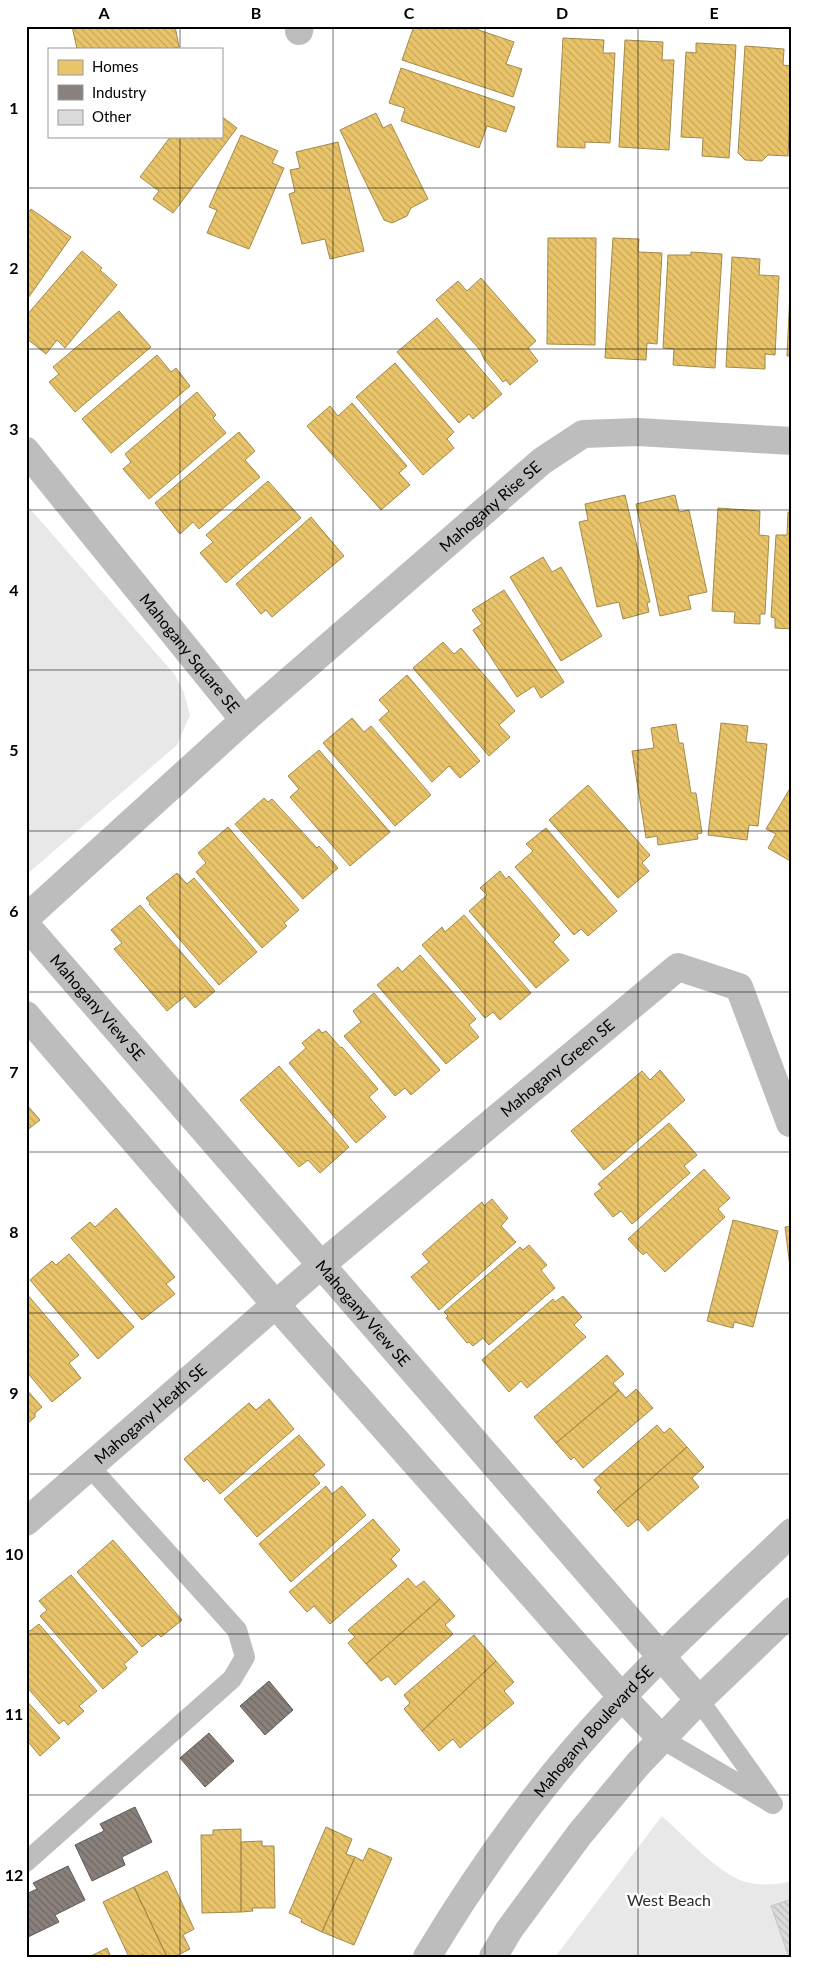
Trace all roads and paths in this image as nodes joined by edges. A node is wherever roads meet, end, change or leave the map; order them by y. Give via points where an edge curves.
1 (792, 441) edge
2 (26, 451) edge
3 (244, 720) junction
4 (26, 918) edge
5 (26, 926) edge
6 (26, 1016) edge
7 (790, 1123) dead end
8 (320, 1265) junction
9 (276, 1305) junction
10 (90, 1467) junction
11 (26, 1522) edge
12 (792, 1532) edge
13 (792, 1611) edge
14 (662, 1656) junction
15 (622, 1697) junction
16 (699, 1700) junction
17 (662, 1739) junction
18 (26, 1862) edge
19 (428, 1957) edge
20 (493, 1957) edge

1 - 3 street, Mahogany Rise SE via 638,432 583,434 542,461
2 - 3 street, Mahogany Square SE
3 - 4 street, Mahogany Square SE
5 - 8 street, Mahogany View SE
6 - 9 street
7 - 8 street, Mahogany Green SE via 739,987 678,966
8 - 9 street, Mahogany Green SE
8 - 14 street, Mahogany View SE
9 - 10 street, Mahogany Heath SE
9 - 15 street
10 - 11 street, Mahogany Heath SE
10 - 18 lane via 237,1630 245,1657 232,1679
12 - 14 street, Mahogany Boulevard SE
13 - 16 street
14 - 15 street, Mahogany Boulevard SE
14 - 16 street, Mahogany View SE
15 - 17 street
15 - 19 street, Mahogany Boulevard SE via 558,1770 499,1845 463,1897
16 - 17 street
16 - 17 lane via 773,1804
17 - 20 street via 579,1835 508,1930

